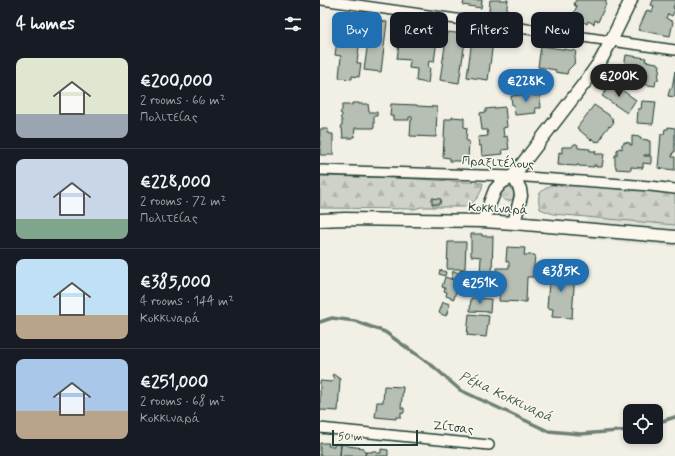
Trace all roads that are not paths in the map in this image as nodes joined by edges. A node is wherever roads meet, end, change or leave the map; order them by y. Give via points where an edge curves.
1 (322, 0) edge
2 (631, 0) edge
3 (611, 41) junction
4 (675, 50) edge
5 (320, 170) edge
6 (513, 176) junction
7 (675, 189) edge
8 (320, 220) edge
9 (483, 221) junction
10 (514, 223) junction
11 (675, 237) edge
12 (320, 428) edge
13 (489, 445) dead end

1 - 3 street
2 - 3 street
3 - 4 street
3 - 6 street via 586,81
5 - 6 street, Πραξιτέλους
6 - 7 street, Πραξιτέλους
6 - 9 street via 495,190
6 - 10 street via 521,196
8 - 9 street, Κοκκιναρά
9 - 10 street, Κοκκιναρά
10 - 11 street, Κοκκιναρά
12 - 13 street, Ζίτσας

